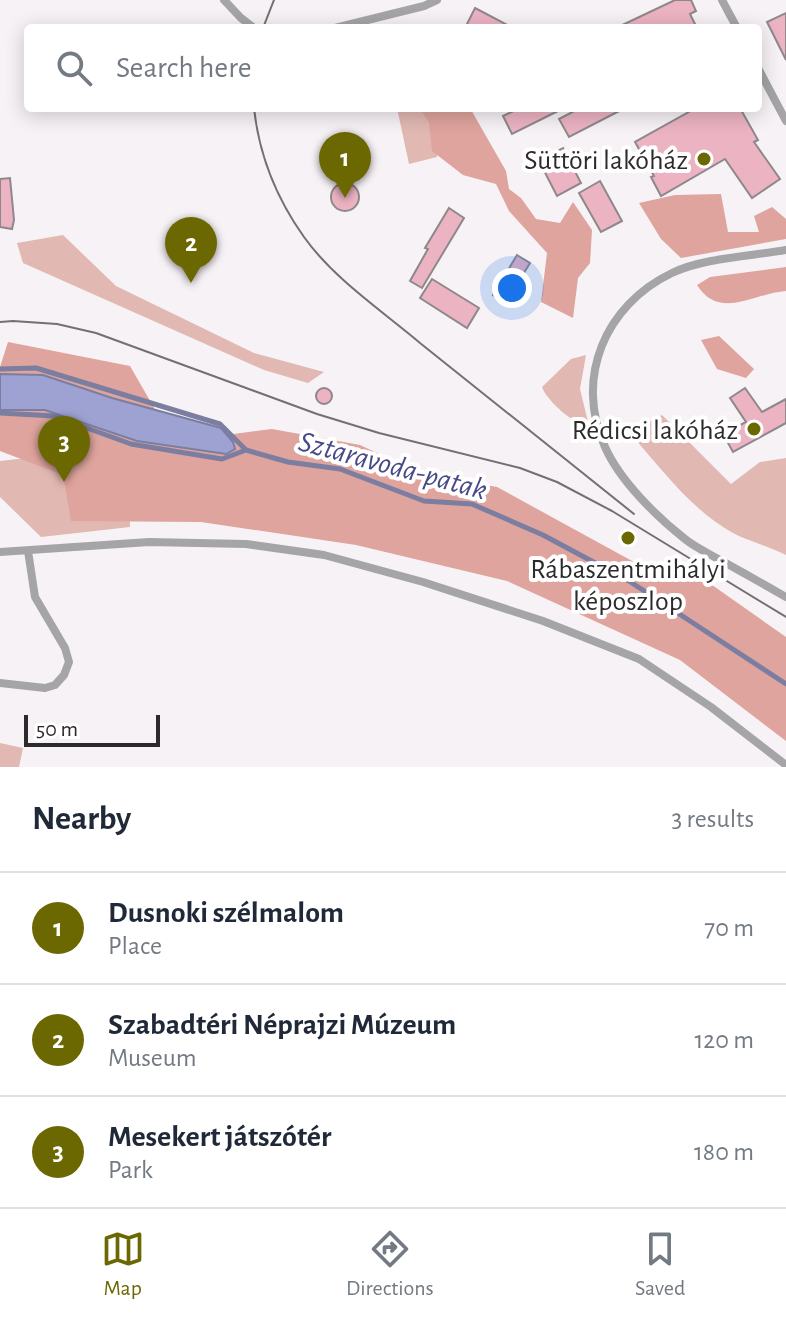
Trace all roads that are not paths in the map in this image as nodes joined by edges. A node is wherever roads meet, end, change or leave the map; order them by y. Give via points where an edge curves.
1 (224, 0) edge
2 (437, 0) edge
3 (722, 0) edge
4 (249, 24) edge
5 (351, 24) edge
6 (735, 24) edge
7 (762, 76) edge
8 (786, 121) edge
9 (786, 250) edge
10 (28, 551) junction
11 (0, 552) edge
12 (786, 597) edge
13 (0, 683) edge
14 (786, 765) edge

1 - 4 lane
2 - 5 lane
3 - 6 lane
7 - 8 lane
9 - 12 lane via 672,273 640,294 612,325 593,374 594,411 619,472 687,541
10 - 11 lane
10 - 13 lane via 35,597 69,662 55,685
10 - 14 lane via 149,542 246,544 324,555 423,582 639,659

